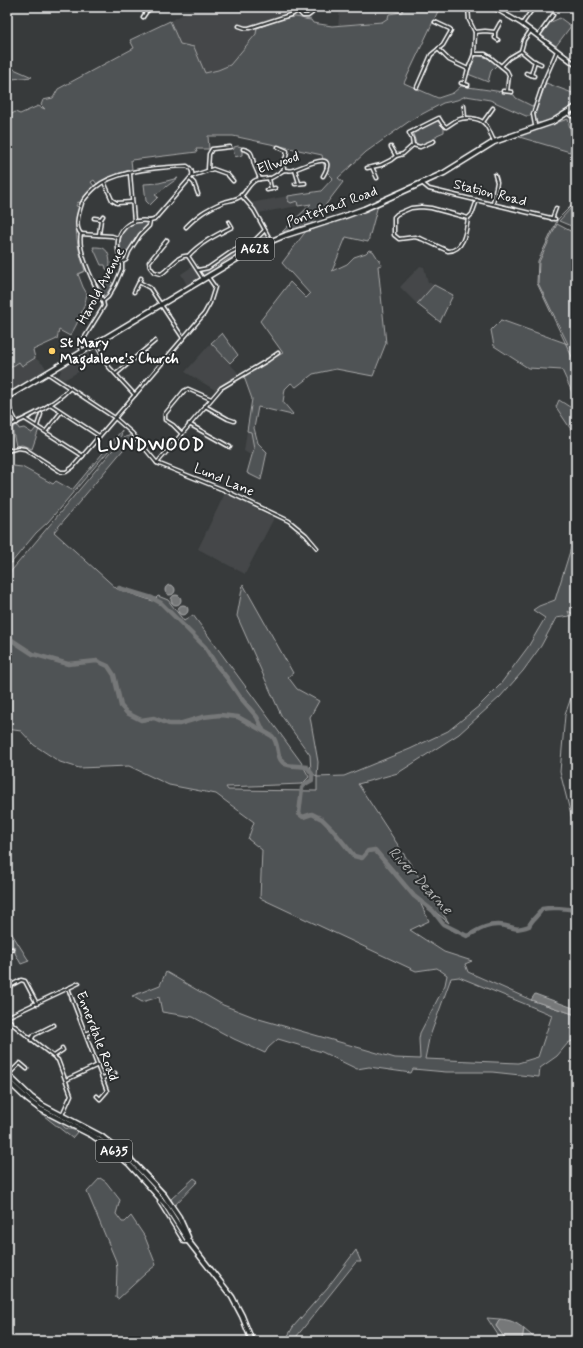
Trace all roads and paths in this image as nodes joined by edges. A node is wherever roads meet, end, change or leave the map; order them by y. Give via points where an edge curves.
1 (143, 7) edge
2 (155, 7) edge
3 (304, 7) edge
4 (314, 7) edge
5 (468, 7) edge
6 (493, 7) edge
7 (508, 7) edge
8 (534, 7) edge
9 (147, 11) junction
10 (298, 11) junction
11 (504, 12) junction
12 (553, 15) dead end
13 (144, 17) dead end
14 (434, 22) dead end
15 (500, 23) dead end
16 (522, 24) junction
17 (239, 26) dead end
18 (531, 30) junction
19 (475, 32) junction
20 (495, 32) junction
21 (538, 36) junction
22 (498, 40) dead end
23 (438, 49) junction
24 (557, 50) junction
25 (521, 51) junction
26 (474, 54) junction
27 (535, 61) junction
28 (541, 64) dead end
29 (576, 65) edge
30 (501, 66) junction
31 (468, 68) junction
32 (526, 73) dead end
33 (531, 75) junction
34 (534, 76) dead end
35 (420, 83) junction
36 (461, 83) dead end
37 (423, 84) dead end
38 (464, 84) junction
39 (468, 85) dead end
40 (417, 87) dead end
41 (503, 91) dead end
42 (507, 91) junction
43 (512, 92) dead end
44 (464, 106) dead end
45 (576, 107) edge
46 (493, 108) dead end
47 (568, 113) junction
48 (576, 115) edge
49 (465, 118) junction
50 (483, 122) junction
51 (535, 125) dead end
52 (434, 141) dead end
53 (494, 142) junction
54 (413, 145) junction
55 (230, 147) dead end
56 (278, 147) dead end
57 (391, 147) dead end
58 (243, 149) dead end
59 (396, 156) junction
60 (329, 160) dead end
61 (326, 163) junction
62 (372, 167) junction
63 (366, 168) dead end
64 (208, 170) junction
65 (284, 170) junction
66 (295, 170) junction
67 (130, 174) junction
68 (495, 175) dead end
69 (192, 176) junction
70 (323, 176) dead end
71 (269, 178) junction
72 (377, 178) dead end
73 (191, 179) junction
74 (260, 179) junction
75 (233, 181) dead end
76 (104, 182) junction
77 (300, 183) junction
78 (304, 183) dead end
79 (422, 183) junction
80 (295, 184) dead end
81 (275, 188) dead end
82 (271, 189) junction
83 (267, 190) dead end
84 (198, 194) dead end
85 (241, 196) junction
86 (477, 200) junction
87 (132, 202) junction
88 (493, 204) junction
89 (556, 208) dead end
90 (94, 218) dead end
91 (468, 218) junction
92 (134, 221) junction
93 (150, 221) junction
94 (229, 222) dead end
95 (186, 227) dead end
96 (265, 230) junction
97 (81, 234) junction
98 (99, 236) junction
99 (118, 238) junction
100 (167, 240) dead end
101 (271, 241) junction
102 (188, 256) junction
103 (122, 262) junction
104 (198, 270) junction
105 (141, 278) dead end
106 (206, 279) junction
107 (139, 282) junction
108 (134, 292) dead end
109 (103, 301) junction
110 (161, 306) junction
111 (183, 338) junction
112 (155, 341) dead end
113 (96, 344) junction
114 (82, 352) junction
115 (278, 353) dead end
116 (47, 373) junction
117 (116, 374) junction
118 (70, 388) junction
119 (135, 395) junction
120 (7, 397) edge
121 (210, 399) junction
122 (7, 403) edge
123 (50, 404) junction
124 (205, 406) junction
125 (61, 412) junction
126 (41, 414) dead end
127 (115, 418) junction
128 (25, 419) junction
129 (234, 421) dead end
130 (17, 423) junction
131 (189, 424) junction
132 (37, 426) junction
133 (7, 427) edge
134 (45, 432) junction
135 (182, 434) junction
136 (99, 437) junction
137 (230, 447) dead end
138 (7, 451) edge
139 (83, 456) junction
140 (157, 463) junction
141 (317, 548) dead end
142 (12, 949) dead end
143 (7, 951) edge
144 (79, 983) dead end
145 (10, 987) dead end
146 (68, 988) junction
147 (36, 1004) junction
148 (14, 1015) junction
149 (7, 1018) edge
150 (11, 1023) junction
151 (54, 1025) dead end
152 (8, 1028) edge
153 (16, 1029) junction
154 (97, 1029) dead end
155 (86, 1034) junction
156 (31, 1040) junction
157 (62, 1048) dead end
158 (54, 1057) junction
159 (98, 1065) junction
160 (27, 1069) dead end
161 (115, 1073) dead end
162 (7, 1077) edge
163 (103, 1078) junction
164 (66, 1080) junction
165 (96, 1096) dead end
166 (58, 1116) junction
167 (117, 1150) junction
168 (158, 1187) junction
169 (161, 1198) junction
170 (195, 1250) junction
171 (252, 1341) edge

1 - 9 street
2 - 9 street
3 - 10 street
4 - 10 street via 308,16 302,16
5 - 19 street via 469,20
6 - 11 street
7 - 11 street
8 - 16 street
9 - 13 street
10 - 17 street via 248,28
11 - 16 street
12 - 21 street
14 - 23 street via 451,31
15 - 20 street
16 - 18 street
18 - 21 street
18 - 25 street via 524,40
19 - 20 street
19 - 26 street
20 - 22 street via 495,38
21 - 24 street
23 - 31 street via 449,60
23 - 35 street via 432,54
24 - 29 street
24 - 51 street via 533,114
25 - 27 street
25 - 30 street
26 - 30 street via 488,56
26 - 31 street
27 - 28 street
27 - 33 street
30 - 42 street via 509,75
31 - 38 street
32 - 33 street
33 - 34 street
35 - 37 street
35 - 40 street
36 - 38 street
38 - 39 street
41 - 42 street
42 - 43 street
44 - 49 street
45 - 47 highway, Pontefract Road / A628
46 - 50 street
47 - 48 street via 571,116
47 - 53 highway, Pontefract Road / A628
49 - 50 street
49 - 54 street via 456,120 446,127 439,118 429,122 410,134
50 - 53 street
52 - 54 street via 420,148
53 - 79 highway, Pontefract Road / A628 via 450,170
54 - 59 street
55 - 64 street via 212,149 209,154
56 - 65 street via 287,151 283,162
57 - 59 street
58 - 74 street via 252,152 254,166
59 - 62 street
60 - 61 street
61 - 66 street, Ellwood via 321,160
61 - 70 street via 327,170
62 - 63 street
62 - 72 street
64 - 69 street
64 - 75 street via 219,170
65 - 66 street, Ellwood
65 - 71 street, Ellwood
66 - 77 street
67 - 69 street via 187,166 193,173
67 - 76 street
67 - 87 street
68 - 88 street via 497,182
69 - 73 street, Harold Avenue
71 - 74 street, Ellwood
71 - 82 street
73 - 84 street
73 - 93 street, Harold Avenue via 154,220
74 - 85 street, Ellwood via 250,184
76 - 87 street via 112,200 117,203
76 - 97 street via 83,202 78,224
77 - 78 street
77 - 80 street
79 - 86 street, Station Road via 429,189
79 - 101 highway, Pontefract Road / A628 via 348,215
81 - 82 street
82 - 83 street
85 - 95 street via 200,213
85 - 96 street via 254,210
86 - 88 street, Station Road
86 - 91 street
87 - 92 street
88 - 89 street, Station Road via 554,219
90 - 98 street via 102,218
91 - 91 street via 430,208 411,208 394,217 394,235 399,239 415,237 452,251 460,247
92 - 93 street
92 - 99 street via 124,227
93 - 103 street, Harold Avenue via 150,226 140,235 126,260
94 - 102 street via 232,227 210,238
96 - 101 street
96 - 104 street via 254,241 208,268
97 - 98 street
97 - 109 street via 80,243 86,264
98 - 99 street
99 - 103 street via 118,252
100 - 102 street via 149,262 154,272 161,274 180,257
101 - 106 highway, Pontefract Road / A628 via 244,254
102 - 104 street
103 - 109 street, Harold Avenue via 122,269 115,285
104 - 106 street
105 - 107 street
106 - 110 highway, Pontefract Road / A628
106 - 111 street via 216,287 210,304
107 - 108 street
107 - 110 street via 150,288
109 - 114 street, Harold Avenue via 104,306 80,345
110 - 111 street
110 - 113 highway, Pontefract Road / A628
111 - 119 street
112 - 117 street
113 - 114 highway, Pontefract Road / A628
113 - 117 street via 108,366
114 - 116 highway, Pontefract Road / A628
115 - 121 street via 221,388
116 - 118 street, Lund Lane
116 - 120 highway, Pontefract Road / A628
117 - 119 street
118 - 123 street
118 - 127 street, Lund Lane
119 - 127 street
121 - 124 street
121 - 135 street via 186,389 165,414 165,420
122 - 130 street
123 - 125 street
123 - 128 street
124 - 129 street
124 - 131 street
125 - 134 street
125 - 136 street
126 - 132 street
127 - 136 street
127 - 140 street, Lund Lane via 132,433
128 - 130 street
128 - 132 street
130 - 133 street
131 - 135 street
131 - 137 street
132 - 134 street
134 - 139 street
135 - 140 street
136 - 139 street
138 - 139 street via 25,449 61,472 69,470
140 - 141 street, Lund Lane via 224,490 289,521
142 - 143 street
144 - 146 street
145 - 147 street via 14,982 25,981
146 - 147 street
146 - 155 street, Ennerdale Road
147 - 148 street
148 - 149 street
148 - 150 street
149 - 150 street
150 - 152 street
150 - 153 street
151 - 156 street via 34,1035
152 - 153 street
153 - 156 street
154 - 155 street
155 - 159 street, Ennerdale Road
156 - 158 street
157 - 158 street via 63,1050
158 - 164 street via 58,1060
159 - 163 street, Ennerdale Road
159 - 164 street
160 - 162 street via 19,1062
161 - 163 street
162 - 166 highway, A635 via 34,1104
163 - 165 street, Ennerdale Road via 108,1091 100,1099
164 - 166 street via 71,1096
166 - 167 highway, A635
167 - 168 highway, A635
167 - 169 highway, A635
168 - 169 highway via 162,1194
168 - 170 highway, A635 via 179,1217
169 - 170 highway, A635
170 - 171 highway, A635 via 232,1297

